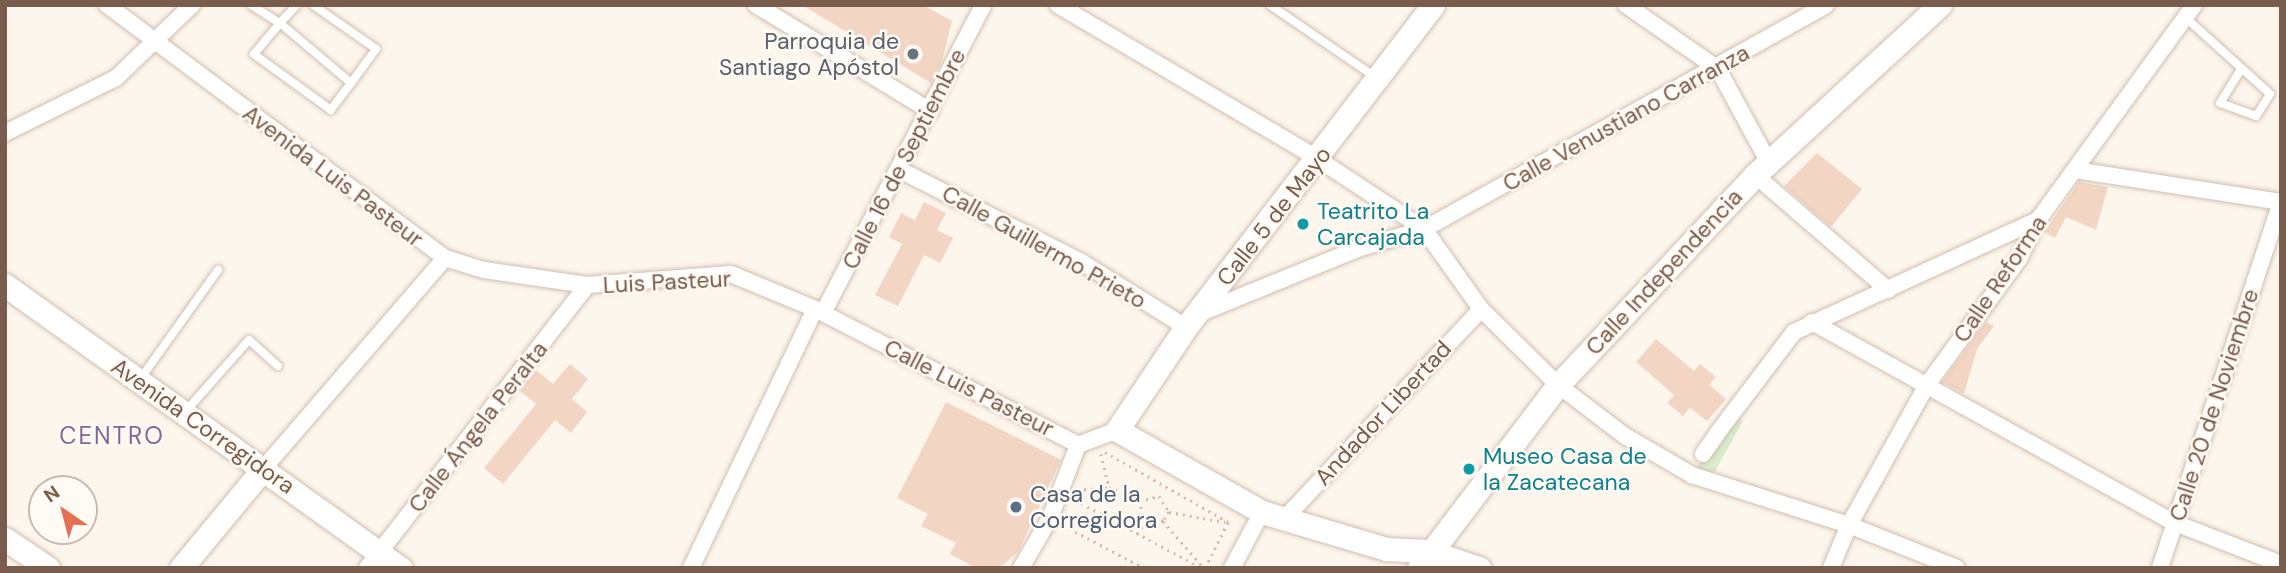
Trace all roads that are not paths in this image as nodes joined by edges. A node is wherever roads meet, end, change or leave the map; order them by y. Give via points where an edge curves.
1 (107, 5) edge
2 (192, 5) edge
3 (251, 5) edge
4 (297, 5) edge
5 (313, 5) edge
6 (756, 5) edge
7 (984, 5) edge
8 (1058, 5) edge
9 (1270, 5) edge
10 (1433, 5) edge
11 (1626, 5) edge
12 (1826, 5) edge
13 (1940, 5) edge
14 (267, 9) edge
15 (2190, 11) edge
16 (280, 23) junction
17 (155, 44) junction
18 (1718, 69) junction
19 (2241, 69) junction
20 (1380, 80) junction
21 (351, 83) junction
22 (930, 111) junction
23 (5, 133) edge
24 (1318, 159) junction
25 (1762, 169) junction
26 (900, 170) junction
27 (2075, 170) junction
28 (2281, 202) edge
29 (2038, 220) junction
30 (1424, 229) junction
31 (445, 258) junction
32 (218, 270) dead end
33 (5, 285) edge
34 (587, 285) junction
35 (1888, 290) junction
36 (1481, 309) junction
37 (819, 311) junction
38 (1192, 321) junction
39 (1812, 322) junction
40 (278, 366) dead end
41 (135, 378) junction
42 (1558, 385) junction
43 (1927, 385) junction
44 (182, 410) junction
45 (1107, 435) junction
46 (1079, 445) junction
47 (1703, 454) dead end
48 (263, 469) junction
49 (1262, 512) junction
50 (1286, 517) junction
51 (2175, 523) junction
52 (1849, 525) junction
53 (5, 538) edge
54 (374, 559) edge
55 (1424, 560) edge
56 (2281, 564) edge
57 (48, 568) edge
58 (181, 568) edge
59 (401, 568) edge
60 (691, 568) edge
61 (1021, 568) edge
62 (1232, 568) edge
63 (1479, 568) edge
64 (1831, 568) edge
65 (1957, 568) edge
66 (2160, 568) edge

1 - 17 street, Avenida Luis Pasteur
2 - 17 street
3 - 14 lane
4 - 16 lane
5 - 21 lane via 376,49
6 - 22 street
7 - 22 street, Calle 16 de Septiembre
8 - 24 street
9 - 20 lane
10 - 20 street, Calle 5 de Mayo
11 - 18 street
12 - 18 street, Calle Venustiano Carranza
13 - 25 street, Calle Independencia
14 - 16 lane
15 - 19 lane
15 - 27 street, Calle Reforma
16 - 21 lane
16 - 21 lane via 254,54 331,110
17 - 23 street via 85,97
17 - 31 street, Avenida Luis Pasteur
18 - 25 street
18 - 30 street, Calle Venustiano Carranza
19 - 19 lane via 2270,94 2256,116 2220,103
20 - 24 street, Calle 5 de Mayo
22 - 26 street, Calle 16 de Septiembre
24 - 30 street
24 - 38 street, Calle 5 de Mayo
25 - 35 street
25 - 42 street, Calle Independencia
26 - 37 street, Calle 16 de Septiembre
26 - 38 street, Calle Guillermo Prieto
27 - 28 street
27 - 29 street, Calle Reforma
28 - 51 street, Calle 20 de Noviembre
29 - 35 street
29 - 43 street, Calle Reforma via 2019,259
30 - 36 street
30 - 38 street, Calle Venustiano Carranza via 1357,249
31 - 34 street, Avenida Luis Pasteur via 484,270
31 - 48 street
32 - 41 lane
33 - 41 street, Avenida Corregidora
34 - 37 street, Luis Pasteur via 731,274
34 - 54 street, Calle Ángela Peralta
35 - 39 street
36 - 42 street
36 - 50 street, Andador Libertad
37 - 46 street, Calle Luis Pasteur
37 - 60 street, Calle 16 de Septiembre
38 - 45 street, Calle 5 de Mayo
39 - 43 street
39 - 47 street via 1794,331
40 - 44 lane via 249,340
41 - 44 street, Avenida Corregidora
42 - 52 street via 1625,436 1692,475
42 - 55 street, Calle Independencia
43 - 51 street
43 - 52 street, Calle Reforma
44 - 48 street, Avenida Corregidora
45 - 46 street, Calle Luis Pasteur
45 - 49 street
46 - 61 street via 1050,518
48 - 54 street, Avenida Corregidora
48 - 58 street
49 - 50 street
49 - 62 street
50 - 55 street
51 - 56 street
51 - 66 street, Calle 20 de Noviembre
52 - 64 street, Calle Reforma
52 - 65 street
53 - 57 street
54 - 59 street, Avenida Corregidora
55 - 63 street

